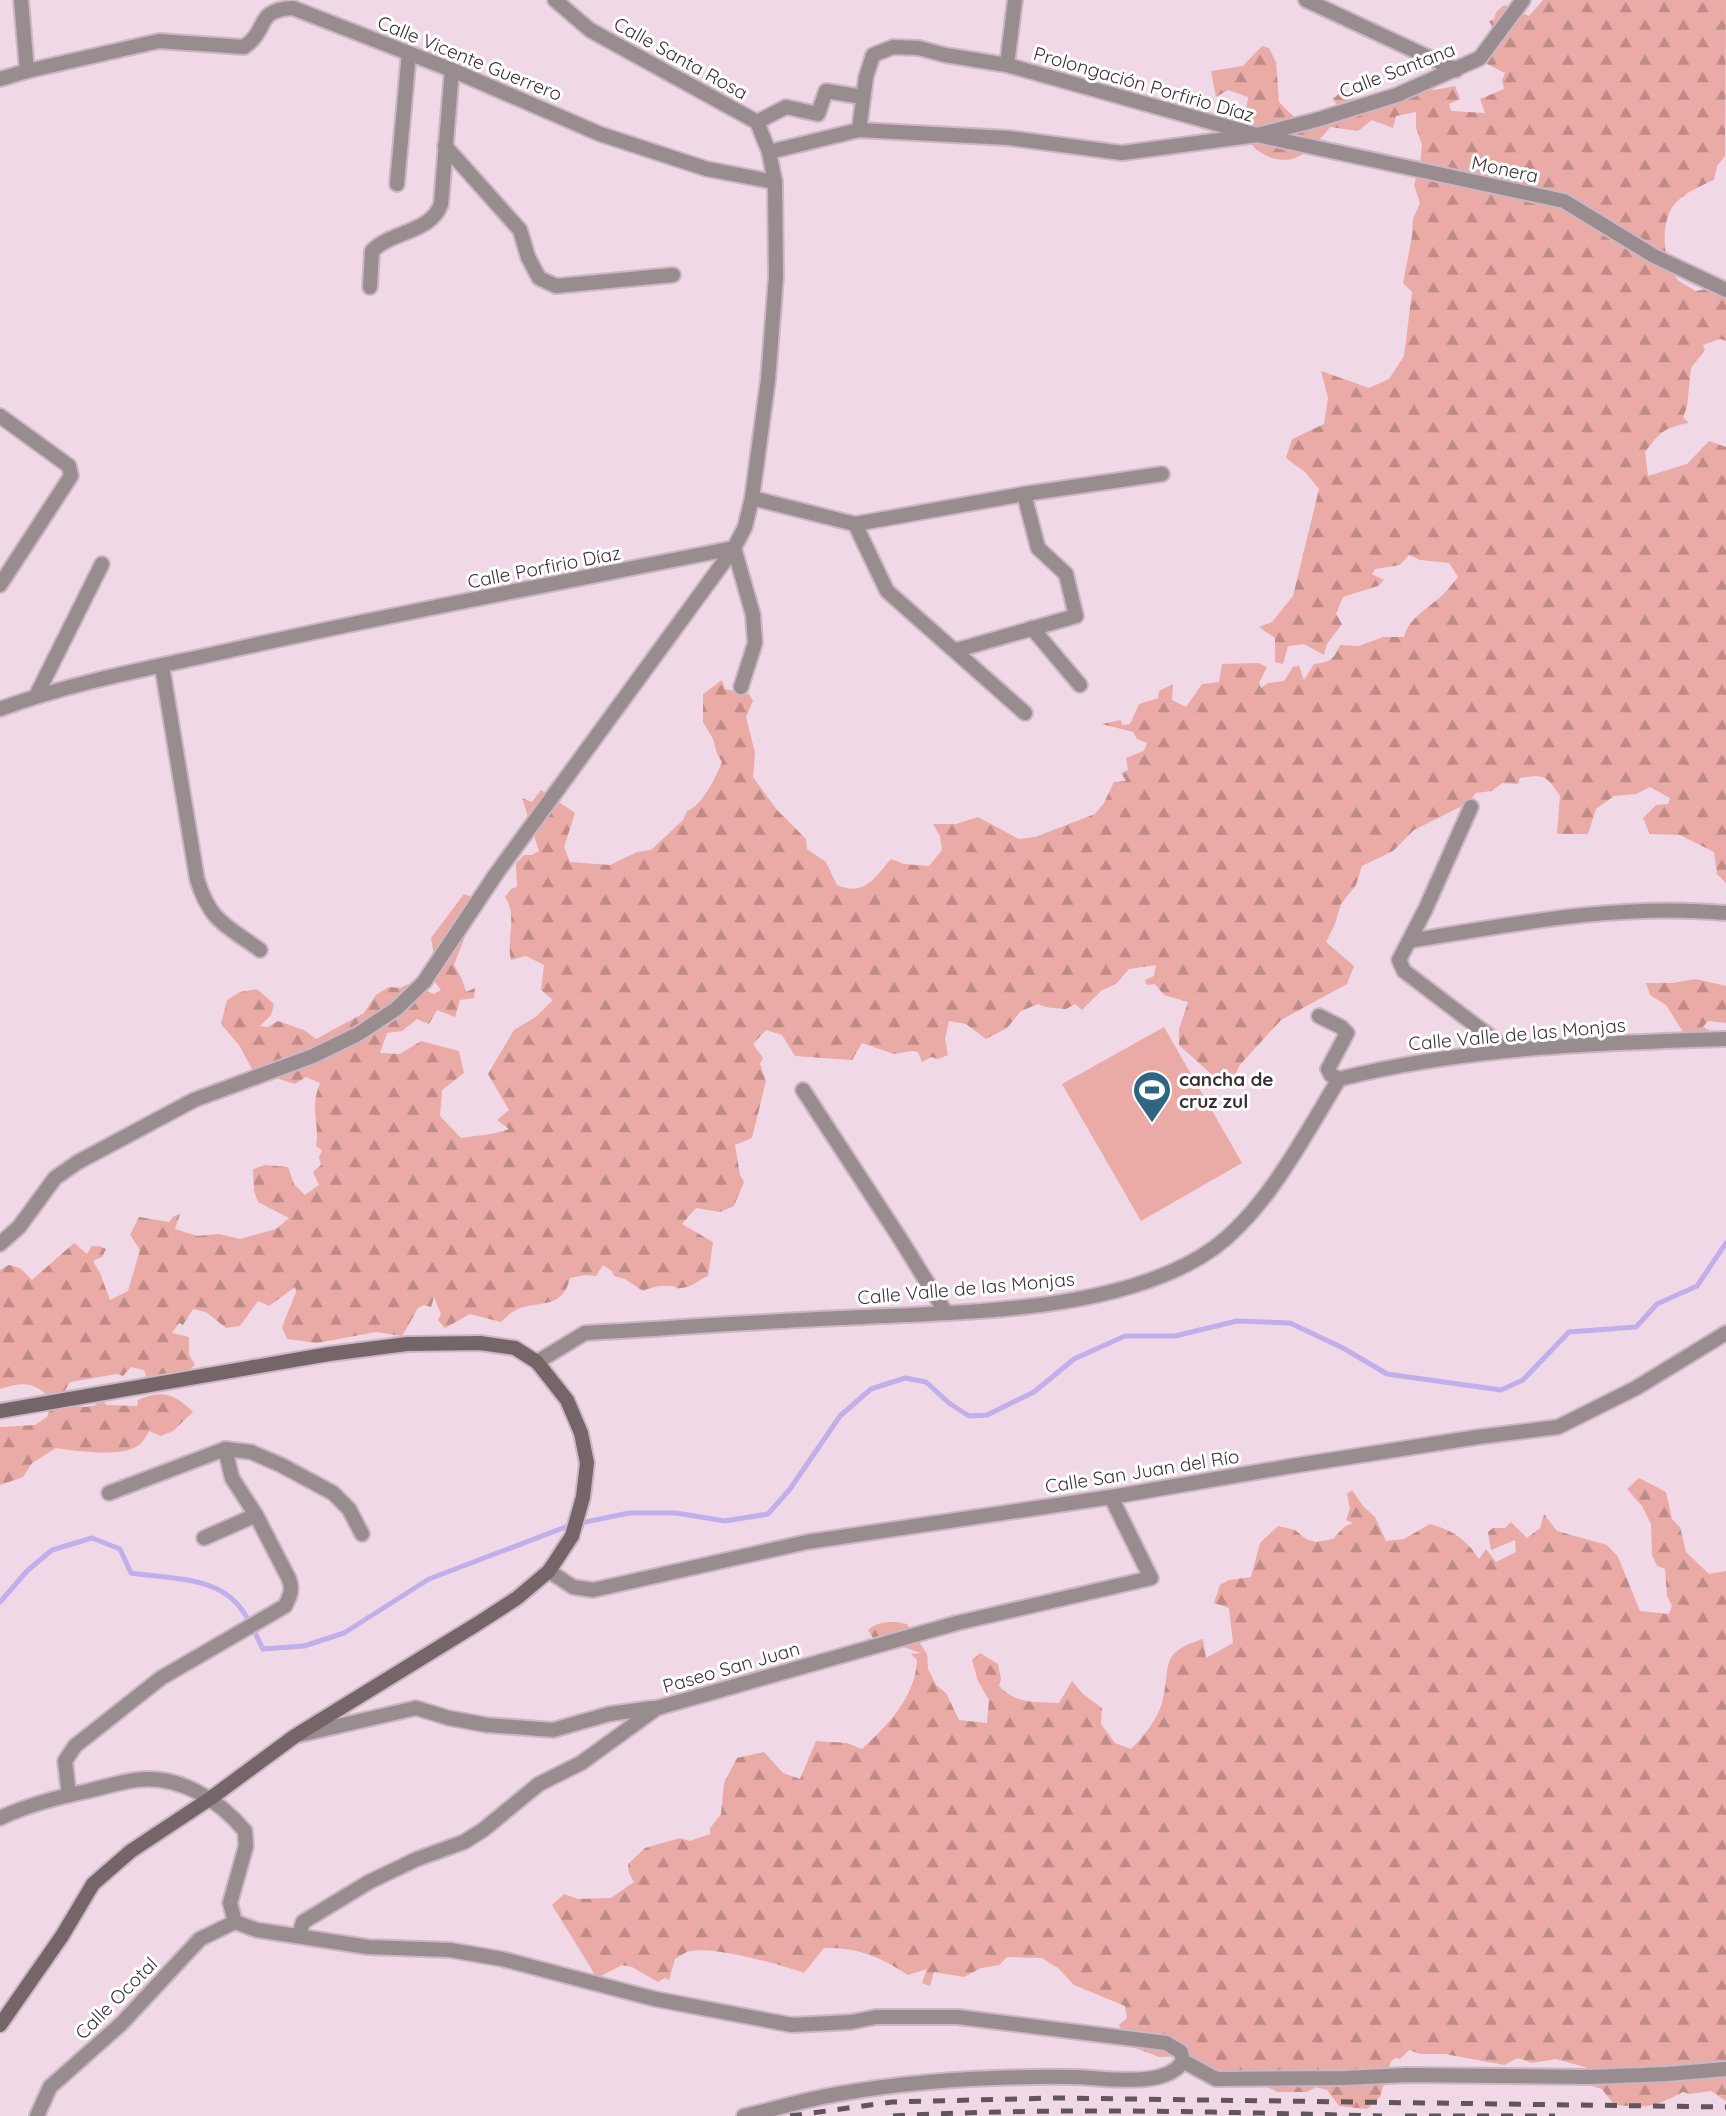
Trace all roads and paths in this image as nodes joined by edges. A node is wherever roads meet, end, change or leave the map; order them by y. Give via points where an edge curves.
1 (21, 0) edge
2 (555, 0) edge
3 (1015, 0) edge
4 (1306, 0) edge
5 (1523, 0) edge
6 (409, 53) junction
7 (1007, 65) junction
8 (452, 70) junction
9 (1455, 70) junction
10 (27, 71) junction
11 (0, 79) edge
12 (863, 97) junction
13 (757, 122) junction
14 (859, 130) junction
15 (1257, 135) junction
16 (445, 146) junction
17 (769, 152) junction
18 (775, 182) junction
19 (397, 184) dead end
20 (673, 275) dead end
21 (370, 287) dead end
22 (1726, 290) edge
23 (0, 416) edge
24 (1162, 474) dead end
25 (1024, 494) junction
26 (752, 498) junction
27 (855, 524) junction
28 (734, 548) junction
29 (102, 564) dead end
30 (0, 585) edge
31 (1032, 628) junction
32 (957, 650) junction
33 (162, 666) junction
34 (1080, 685) dead end
35 (741, 687) dead end
36 (36, 696) junction
37 (0, 709) edge
38 (1025, 713) dead end
39 (1471, 807) dead end
40 (1726, 913) edge
41 (1409, 941) junction
42 (260, 950) dead end
43 (1319, 1016) dead end
44 (1726, 1039) edge
45 (1508, 1050) junction
46 (1339, 1079) junction
47 (803, 1090) dead end
48 (0, 1244) edge
49 (946, 1313) junction
50 (1726, 1333) edge
51 (537, 1362) junction
52 (0, 1411) edge
53 (225, 1449) junction
54 (109, 1493) dead end
55 (1111, 1497) junction
56 (256, 1515) junction
57 (362, 1534) dead end
58 (204, 1538) dead end
59 (549, 1571) junction
60 (657, 1708) junction
61 (295, 1736) junction
62 (69, 1795) junction
63 (211, 1798) junction
64 (0, 1818) edge
65 (235, 1922) junction
66 (299, 1936) junction
67 (0, 2025) edge
68 (1183, 2061) junction
69 (1726, 2069) edge
70 (37, 2116) edge
71 (744, 2116) edge

1 - 10 street
2 - 13 street, Calle Santa Rosa via 590,30
3 - 7 street
4 - 9 street
5 - 9 street, Calle Santana via 1480,58
6 - 8 street, Calle Vicente Guerrero
6 - 10 street, Calle Vicente Guerrero via 293,8 268,14 244,47 159,41
6 - 19 street
7 - 12 street, Prolongación Porfirio Díaz via 893,47 873,55
7 - 15 street, Prolongación Porfirio Díaz
8 - 16 street
8 - 18 street, Calle Vicente Guerrero via 600,134 708,169
9 - 15 street, Calle Santana via 1397,95
10 - 11 street, Calle Vicente Guerrero
12 - 13 street, Calle Santa Rosa via 827,92 818,114 786,107
12 - 14 street, Prolongación Porfirio Díaz
13 - 17 street, Calle Santa Rosa
14 - 15 street, Prolongación Porfirio Díaz via 1009,138 1122,153
14 - 17 street, Prolongación Porfirio Díaz
15 - 22 street, Monera via 1564,201 1654,257
16 - 20 street via 520,230 539,278 556,286
16 - 21 street via 437,214 372,251
17 - 18 street, Calle Santa Rosa
18 - 26 street via 776,276 766,402
23 - 30 street via 71,471
24 - 25 street
25 - 27 street
25 - 31 street via 1038,548 1066,575 1076,616
26 - 27 street
26 - 28 street
27 - 32 street via 887,591
28 - 33 street, Calle Porfirio Díaz
28 - 35 street via 753,615 755,643
28 - 48 street via 496,874 424,982 397,1009 313,1056 194,1100 78,1161 55,1178 19,1227
29 - 36 street
31 - 32 street
31 - 34 street
32 - 38 street
33 - 36 street, Calle Porfirio Díaz
33 - 42 street via 204,901 214,917
36 - 37 street, Calle Porfirio Díaz
39 - 41 street
40 - 41 street via 1687,910 1585,915
41 - 45 street via 1399,960 1404,971
43 - 46 street via 1347,1033 1328,1069
44 - 45 street, Calle Valle de las Monjas
45 - 46 street, Calle Valle de las Monjas via 1422,1060
46 - 49 street, Calle Valle de las Monjas via 1265,1198 1215,1247 1186,1265 1083,1299
47 - 49 street
49 - 51 street, Calle Valle de las Monjas via 585,1333
50 - 55 street, Calle San Juan del Río via 1636,1388 1558,1427
51 - 52 street via 503,1346 407,1344
51 - 59 street via 567,1400 587,1463 572,1536
53 - 54 street
53 - 56 street via 232,1478
53 - 57 street via 251,1452 334,1493
55 - 59 street, Calle San Juan del Río via 807,1542 593,1590 573,1587
55 - 60 street, Paseo San Juan via 1151,1578 957,1623
56 - 58 street
56 - 62 street via 292,1586 285,1605 162,1678 75,1746 65,1761
59 - 61 street via 477,1624
60 - 61 street via 609,1714 553,1730 487,1725 416,1708
60 - 66 street, Paseo San Juan via 581,1763 539,1784 464,1842 369,1882 303,1922
61 - 63 street
62 - 63 street via 138,1780 163,1780
62 - 64 street
63 - 65 street via 245,1831 246,1846 230,1903
63 - 67 street via 131,1851 93,1884
65 - 66 street
65 - 70 street, Calle Ocotal via 200,1939 121,2024 50,2087
66 - 68 street via 502,1959 655,1999 792,2025 876,2017 957,2017 1166,2043 1181,2052
68 - 69 street via 1216,2078 1591,2077
68 - 71 street via 1172,2072 1144,2080 1009,2077 905,2084

